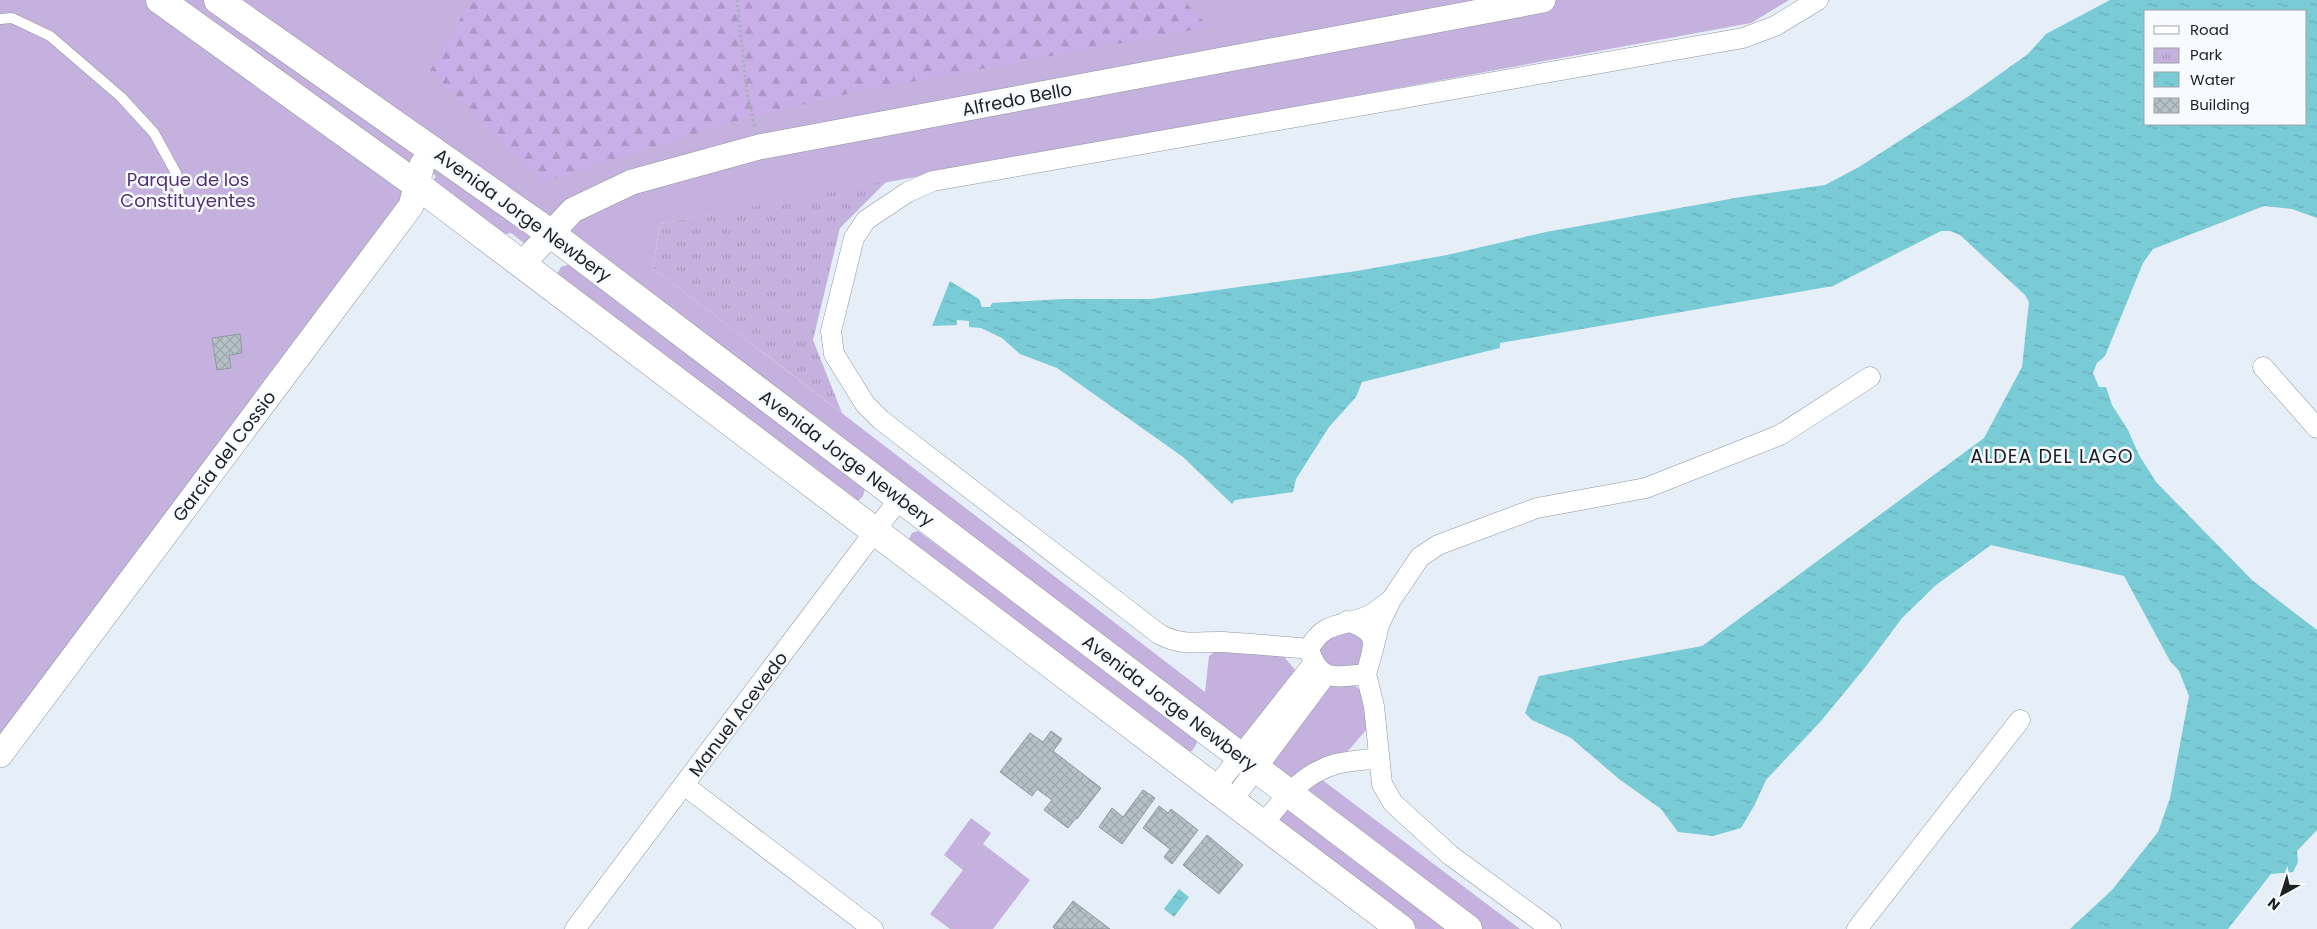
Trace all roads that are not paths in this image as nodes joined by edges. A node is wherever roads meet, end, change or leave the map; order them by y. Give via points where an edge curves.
1 (160, 0) edge
2 (218, 0) edge
3 (1542, 0) edge
4 (1818, 0) edge
5 (0, 19) edge
6 (432, 149) junction
7 (417, 185) junction
8 (180, 202) dead end
9 (550, 232) junction
10 (522, 264) junction
11 (2263, 367) dead end
12 (1870, 377) dead end
13 (2317, 428) edge
14 (900, 498) junction
15 (875, 531) junction
16 (1391, 600) junction
17 (1347, 621) junction
18 (1373, 650) junction
19 (1316, 663) junction
20 (1366, 674) junction
21 (2020, 720) dead end
22 (0, 755) edge
23 (1378, 758) junction
24 (1248, 762) junction
25 (684, 785) junction
26 (1288, 793) junction
27 (1223, 794) junction
28 (1263, 824) junction
29 (575, 929) edge
30 (873, 929) edge
31 (1401, 929) edge
32 (1468, 929) edge
33 (1551, 929) edge
34 (1857, 929) edge

1 - 7 main road
2 - 6 main road, Avenida Jorge Newbery
3 - 9 street, Alfredo Bello via 760,147 632,182 572,210
4 - 19 street via 1776,26 1743,38 933,181 908,192 866,220 854,238 831,331 834,354 865,404 881,420 1170,640 1185,644 1221,642
5 - 8 lane via 12,18 50,36 121,97 154,133 176,173
6 - 7 street, García del Cossio via 422,165
6 - 9 main road, Avenida Jorge Newbery
7 - 10 main road
7 - 22 street, García del Cossio via 411,206
9 - 10 street, Alfredo Bello
9 - 14 main road, Avenida Jorge Newbery
10 - 15 main road
11 - 13 street
12 - 16 street via 1780,436 1646,488 1537,508 1438,545 1420,557
14 - 15 street, Manuel Acevedo
14 - 24 main road, Avenida Jorge Newbery
15 - 25 street, Manuel Acevedo
15 - 27 main road
16 - 17 street via 1369,616
16 - 18 street via 1379,625
17 - 18 street via 1364,627 1372,636
17 - 19 street via 1327,628 1314,638
18 - 20 street
19 - 20 street via 1340,676
19 - 24 street
20 - 23 street via 1374,706
21 - 34 street
23 - 26 street via 1336,764 1314,774
23 - 33 street via 1382,784 1393,803 1416,826
24 - 26 main road, Avenida Jorge Newbery
24 - 27 street
25 - 29 street, Manuel Acevedo
25 - 30 street
26 - 28 street
26 - 32 main road, Avenida Jorge Newbery
27 - 28 main road
28 - 31 main road

